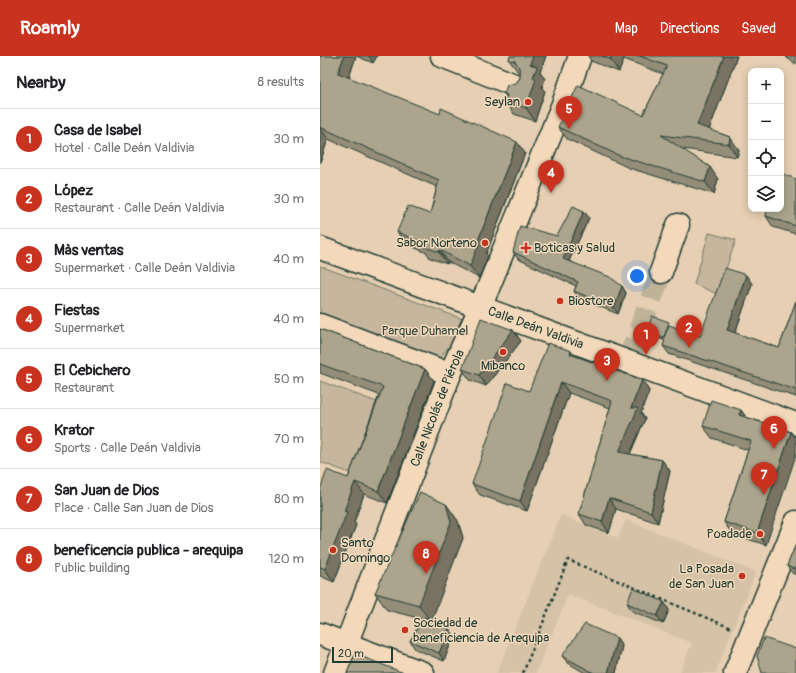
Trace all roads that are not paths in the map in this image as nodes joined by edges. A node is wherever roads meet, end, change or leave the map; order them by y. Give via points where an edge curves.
1 (442, 56) edge
2 (580, 56) edge
3 (517, 86) tunnel mouth
4 (678, 225) dead end
5 (320, 248) edge
6 (661, 272) tunnel mouth
7 (480, 308) junction
8 (320, 324) edge
9 (450, 374) junction
10 (796, 424) edge
11 (796, 522) edge
12 (320, 634) edge
13 (347, 644) junction
14 (335, 673) edge
15 (423, 673) edge
16 (735, 673) edge

1 - 3 street
2 - 7 street, Calle Nicolás de Piérola via 555,101
4 - 6 street
5 - 7 street, Calle Deán Valdivia
7 - 9 street, Calle Nicolás de Piérola
7 - 10 street, Calle Deán Valdivia via 628,360
8 - 9 street
9 - 13 street, Calle Nicolás de Piérola
11 - 16 street
12 - 13 street
13 - 14 street, Calle Nicolás de Piérola
13 - 15 street

